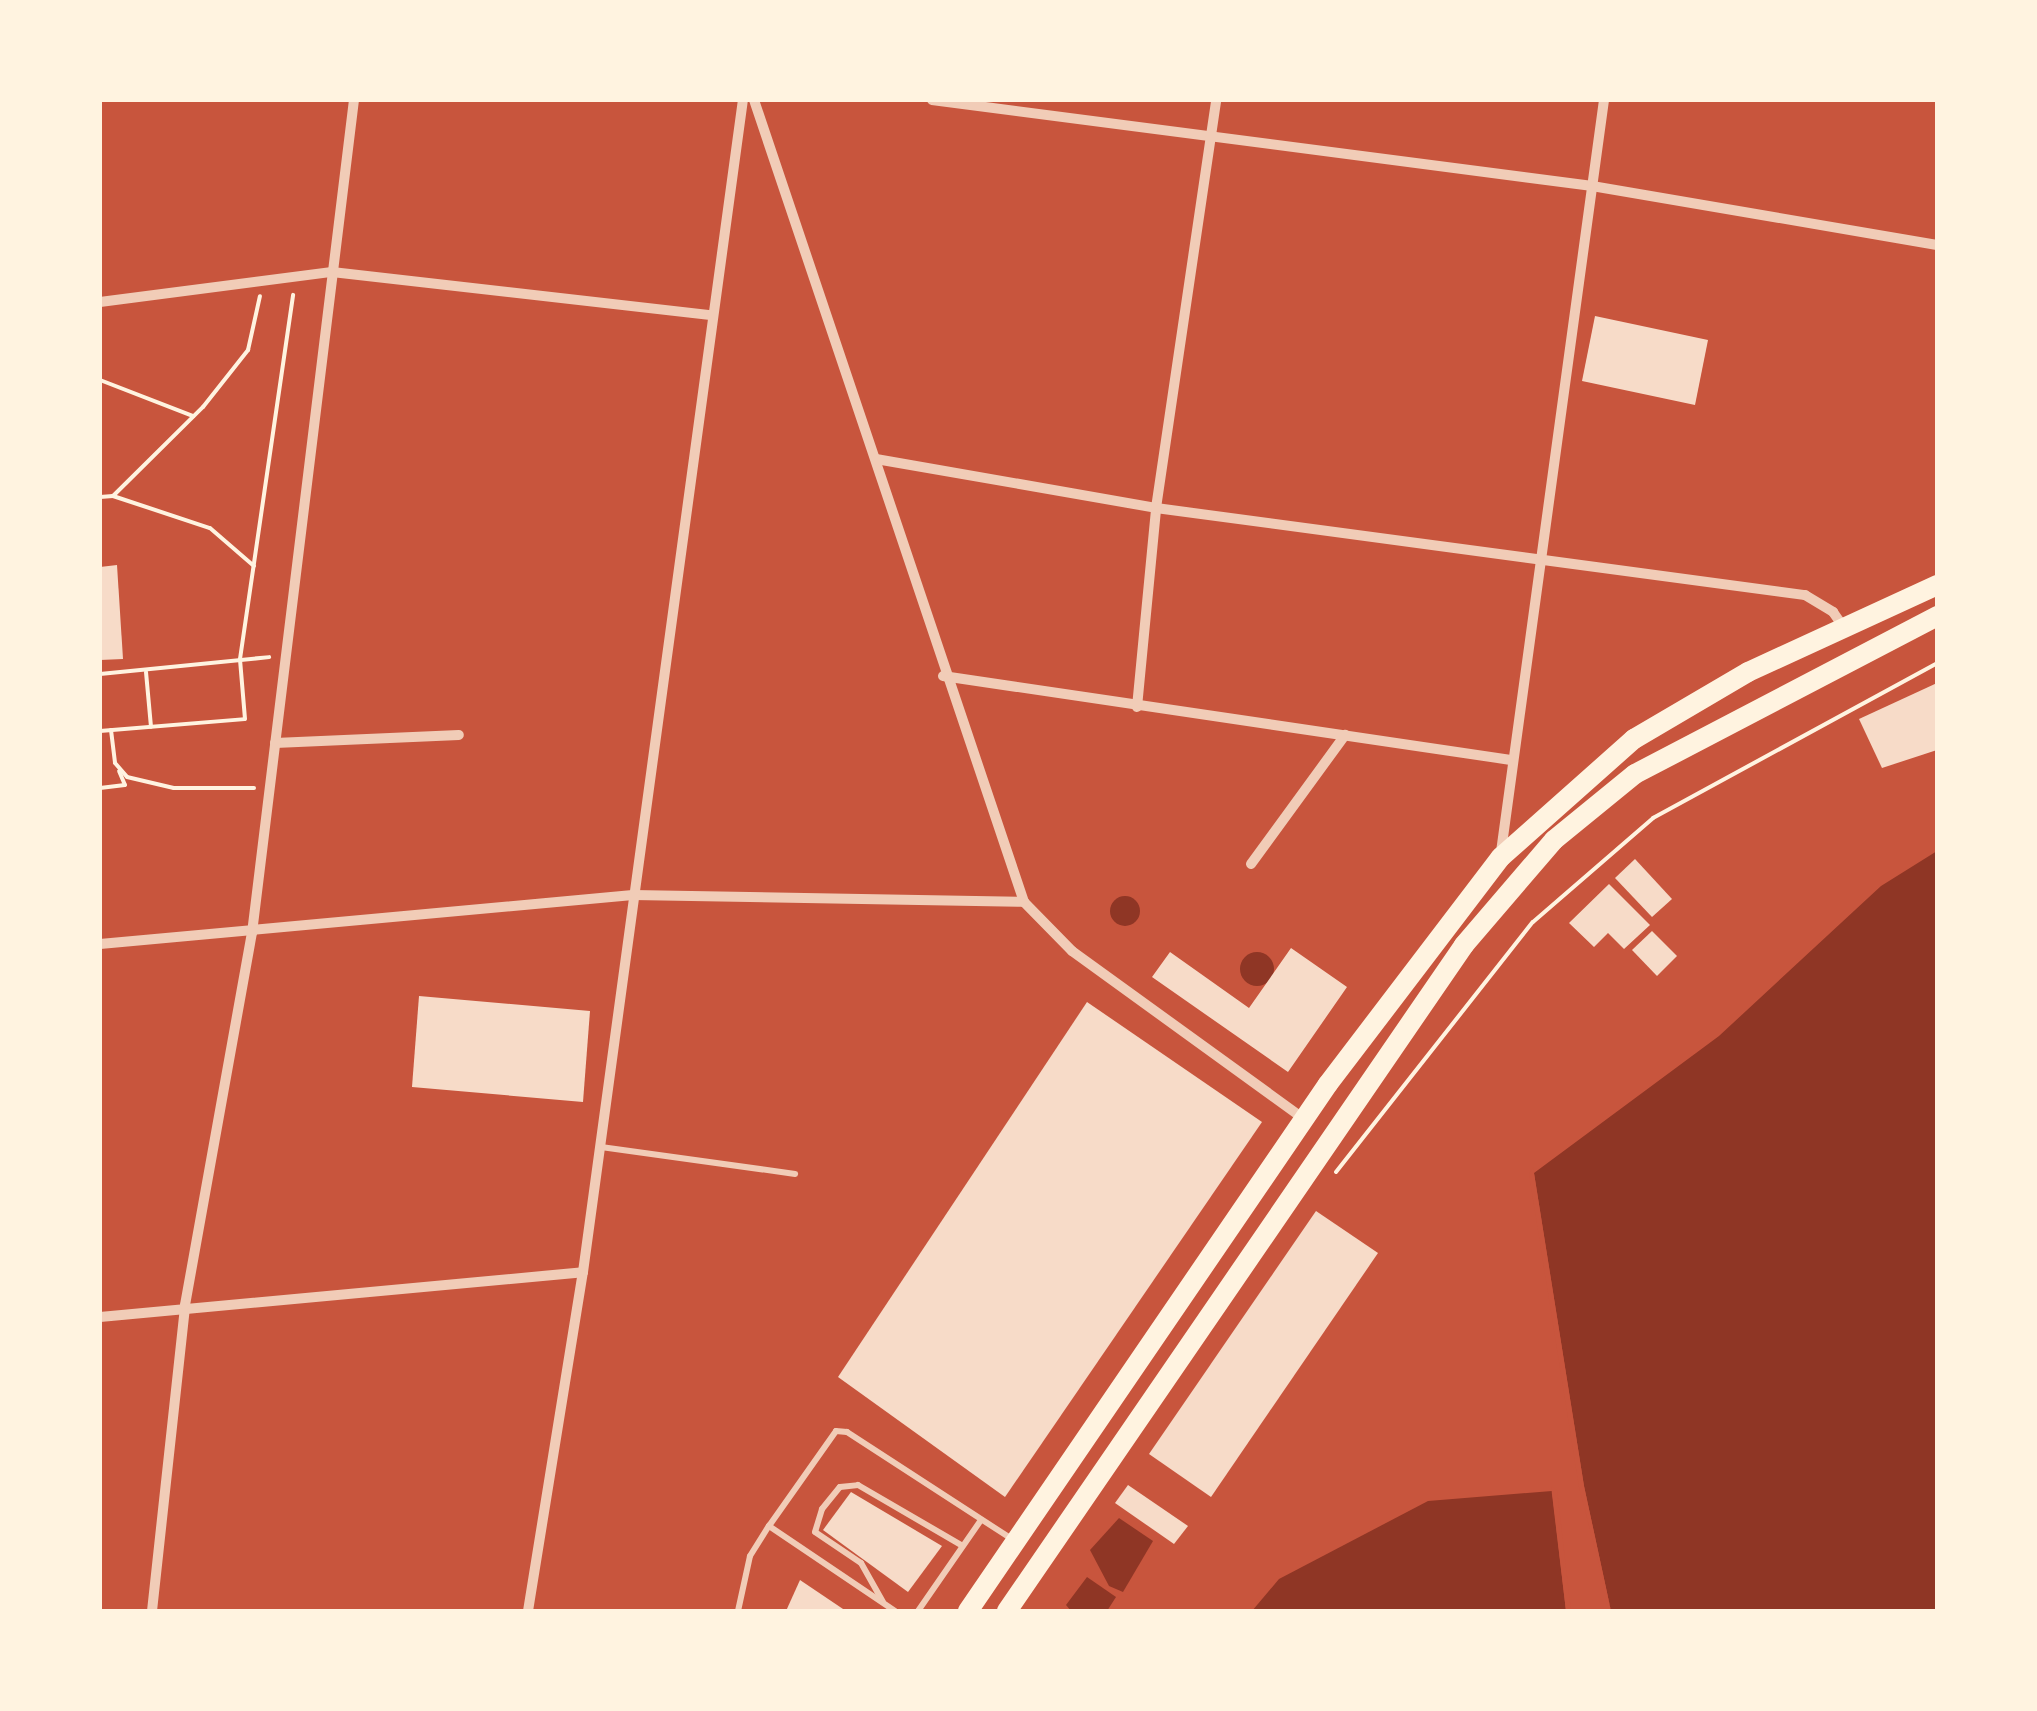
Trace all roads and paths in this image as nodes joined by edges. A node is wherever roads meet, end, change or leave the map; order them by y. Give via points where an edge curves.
1 (354, 100) edge
2 (743, 100) edge
3 (754, 100) edge
4 (932, 100) edge
5 (1216, 100) edge
6 (1604, 100) edge
7 (1211, 134) junction
8 (1592, 186) junction
9 (1937, 244) edge
10 (332, 272) junction
11 (260, 296) junction
12 (242, 298) dead end
13 (100, 302) edge
14 (711, 315) junction
15 (100, 380) edge
16 (194, 416) junction
17 (876, 459) junction
18 (113, 496) junction
19 (100, 497) edge
20 (1156, 508) junction
21 (1540, 561) junction
22 (254, 566) junction
23 (1937, 585) edge
24 (1937, 616) edge
25 (1844, 628) junction
26 (286, 656) junction
27 (240, 659) junction
28 (1937, 662) edge
29 (146, 669) junction
30 (100, 674) edge
31 (943, 676) junction
32 (1136, 706) junction
33 (151, 727) junction
34 (111, 730) junction
35 (100, 731) edge
36 (459, 735) dead end
37 (1346, 735) junction
38 (275, 743) junction
39 (1511, 760) junction
40 (117, 766) junction
41 (270, 787) junction
42 (100, 788) edge
43 (1501, 858) junction
44 (1250, 864) dead end
45 (633, 895) junction
46 (1024, 902) junction
47 (252, 932) junction
48 (100, 944) edge
49 (1304, 1119) junction
50 (600, 1147) junction
51 (795, 1174) dead end
52 (1331, 1178) dead end
53 (583, 1272) junction
54 (185, 1305) junction
55 (100, 1317) edge
56 (981, 1520) junction
57 (768, 1526) junction
58 (1016, 1542) junction
59 (963, 1546) junction
60 (885, 1604) junction
61 (152, 1611) edge
62 (528, 1611) edge
63 (738, 1611) edge
64 (895, 1611) edge
65 (918, 1611) edge
66 (968, 1611) edge
67 (1007, 1611) edge

1 - 10 street
2 - 14 street
3 - 17 street
4 - 7 street
5 - 7 street
6 - 8 street
7 - 8 street
7 - 20 street
8 - 9 street
8 - 21 street
10 - 13 street
10 - 14 street
10 - 26 street
11 - 12 path
11 - 16 path via 248,350
11 - 22 path via 294,291
14 - 45 street
15 - 16 path
16 - 18 path
17 - 20 street
17 - 31 street
18 - 19 path
18 - 22 path via 210,528
20 - 21 street
20 - 32 street
21 - 25 street via 1804,594 1834,612
21 - 39 street
22 - 27 path
23 - 25 main road
24 - 67 main road via 1635,774 1554,840 1453,961
25 - 43 main road via 1748,672 1634,739
26 - 27 path
26 - 38 street
27 - 29 path
27 - 33 path via 245,719
28 - 52 path via 1653,818 1533,922
29 - 30 path
29 - 33 path
31 - 32 street
31 - 46 street
32 - 37 street
33 - 34 path
34 - 35 path
34 - 40 path
36 - 38 street
37 - 39 street
37 - 44 street
38 - 41 street
39 - 43 street
40 - 41 path via 128,777 174,788
40 - 42 path via 125,786
41 - 47 street
43 - 49 main road via 1420,956
45 - 46 street
45 - 47 street
45 - 50 street
46 - 49 street via 1072,951
47 - 48 street
47 - 54 street
49 - 58 main road
50 - 51 lane
50 - 53 street
53 - 54 street
53 - 62 street
54 - 55 street
54 - 61 street
56 - 57 lane via 842,1431 830,1435
56 - 58 lane
56 - 59 lane
57 - 60 lane
57 - 63 lane via 746,1568
58 - 66 main road
59 - 60 lane via 858,1485 840,1487 822,1509 815,1532 861,1563
59 - 65 lane
60 - 64 lane

